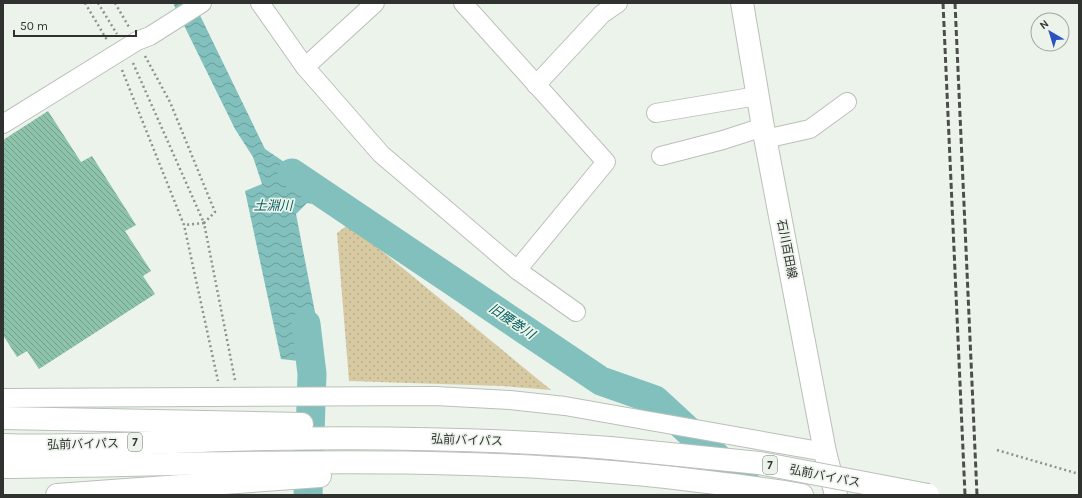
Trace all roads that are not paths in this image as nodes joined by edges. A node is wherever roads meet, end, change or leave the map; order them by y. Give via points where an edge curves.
1 (202, 3) edge
2 (260, 3) edge
3 (375, 3) edge
4 (463, 3) edge
5 (618, 3) edge
6 (742, 3) edge
7 (305, 67) junction
8 (536, 85) junction
9 (757, 96) junction
10 (847, 102) dead end
11 (656, 113) dead end
12 (3, 124) edge
13 (764, 133) junction
14 (661, 156) dead end
15 (516, 270) junction
16 (576, 312) dead end
17 (3, 398) edge
18 (3, 418) edge
19 (267, 431) junction
20 (3, 445) edge
21 (826, 452) junction
22 (3, 468) edge
23 (269, 471) junction
24 (58, 495) edge
25 (802, 495) edge
26 (836, 495) edge
27 (928, 495) edge

1 - 12 street
2 - 7 street
3 - 7 street
4 - 8 street
5 - 8 street via 602,14
6 - 9 main road, 石川百田線
7 - 15 street via 381,154
8 - 15 street via 606,162
9 - 11 street
9 - 13 main road, 石川百田線
10 - 13 street via 810,130
13 - 14 street via 723,140
13 - 21 main road, 石川百田線
15 - 16 street
17 - 21 street via 435,396 510,400 565,406
18 - 19 main road
19 - 20 main road, 弘前バイパス / 7
19 - 27 main road, 弘前バイパス / 7, bridge via 354,431 422,438 610,448 758,463
21 - 26 main road, 石川百田線
22 - 23 main road, 弘前バイパス / 7
23 - 24 main road
23 - 25 main road, 弘前バイパス / 7 via 469,463 649,475

